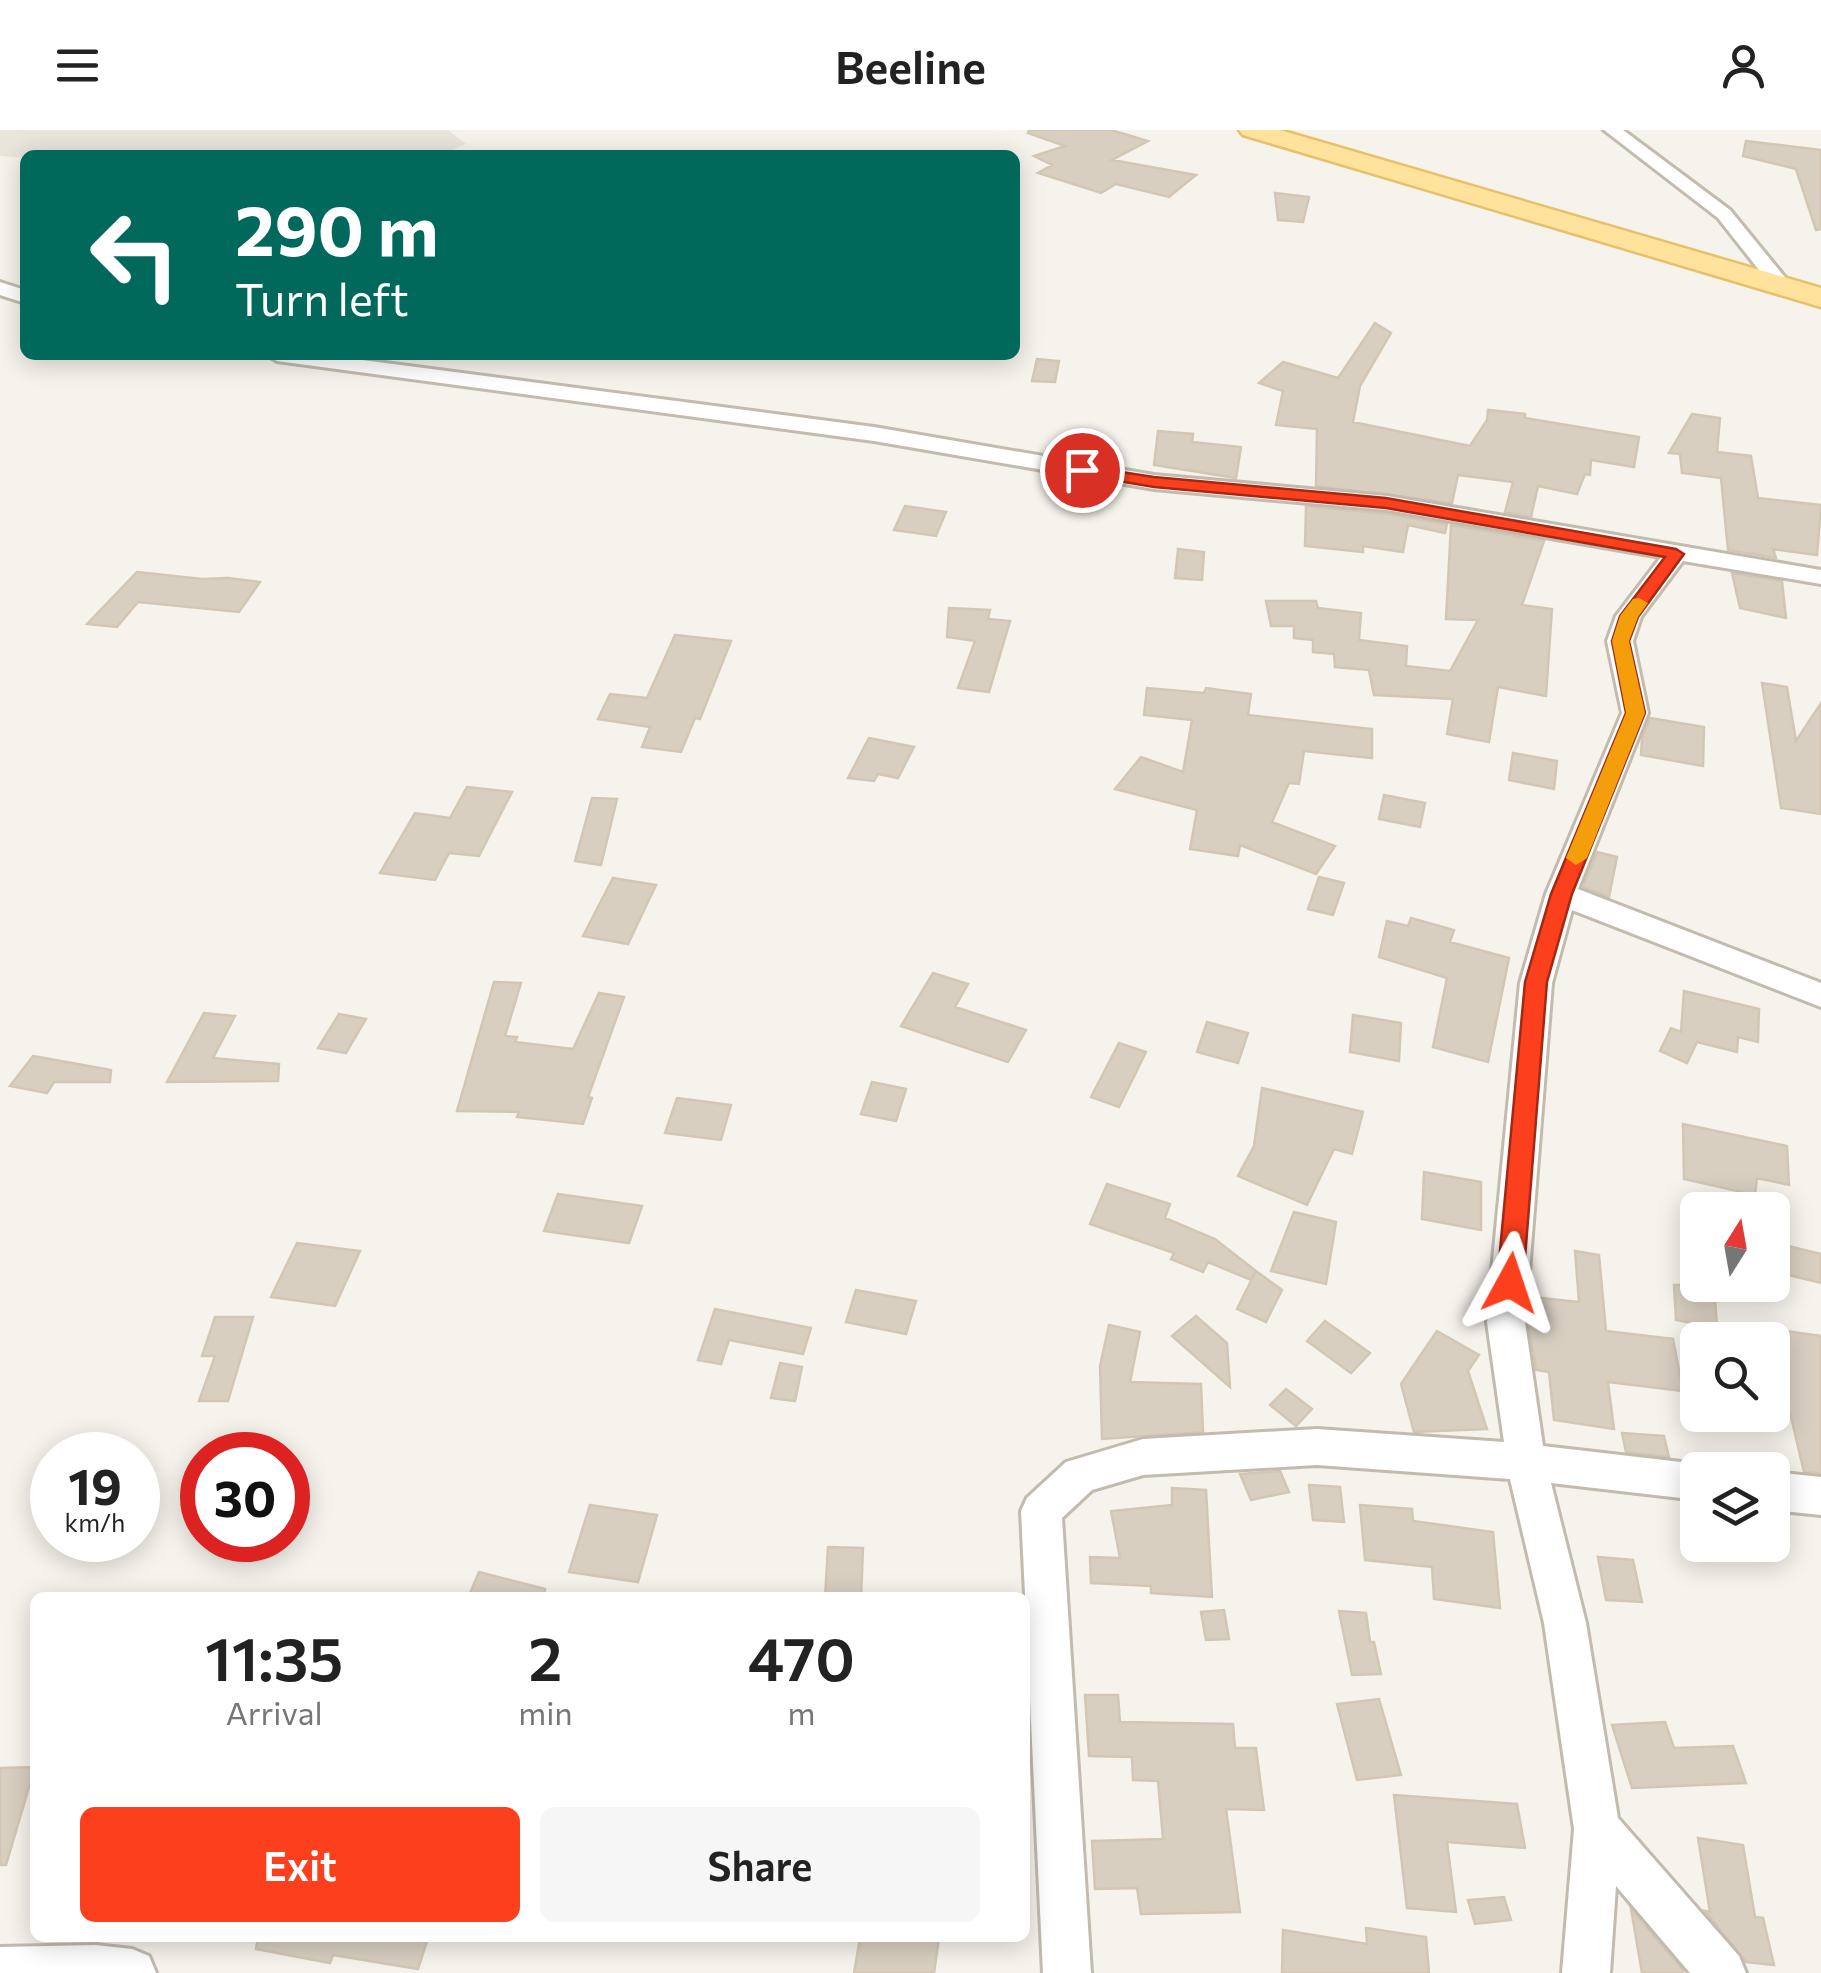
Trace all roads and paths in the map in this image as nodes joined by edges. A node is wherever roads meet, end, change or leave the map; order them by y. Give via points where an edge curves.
1 (1252, 130) edge
2 (1612, 130) edge
3 (1780, 286) junction
4 (1821, 298) edge
5 (314, 360) edge
6 (1676, 554) junction
7 (1821, 576) edge
8 (1561, 894) junction
9 (1821, 995) edge
10 (1526, 1462) junction
11 (1680, 1480) edge
12 (1790, 1492) edge
13 (1821, 1496) edge
14 (1597, 1829) junction
15 (0, 1971) edge
16 (132, 1973) edge
17 (1066, 1973) edge
18 (1586, 1973) edge
19 (1722, 1973) edge

1 - 3 main road
2 - 3 street via 1724,214
3 - 4 main road
5 - 6 street via 874,434 1154,482 1386,503
6 - 7 street
6 - 8 street via 1629,616 1620,641 1636,713
8 - 9 street
8 - 10 street via 1536,982 1506,1322
10 - 11 street
10 - 14 street via 1564,1623
10 - 17 street via 1317,1448 1143,1457 1080,1475 1041,1511
12 - 13 street
14 - 18 street
14 - 19 street
15 - 16 street

